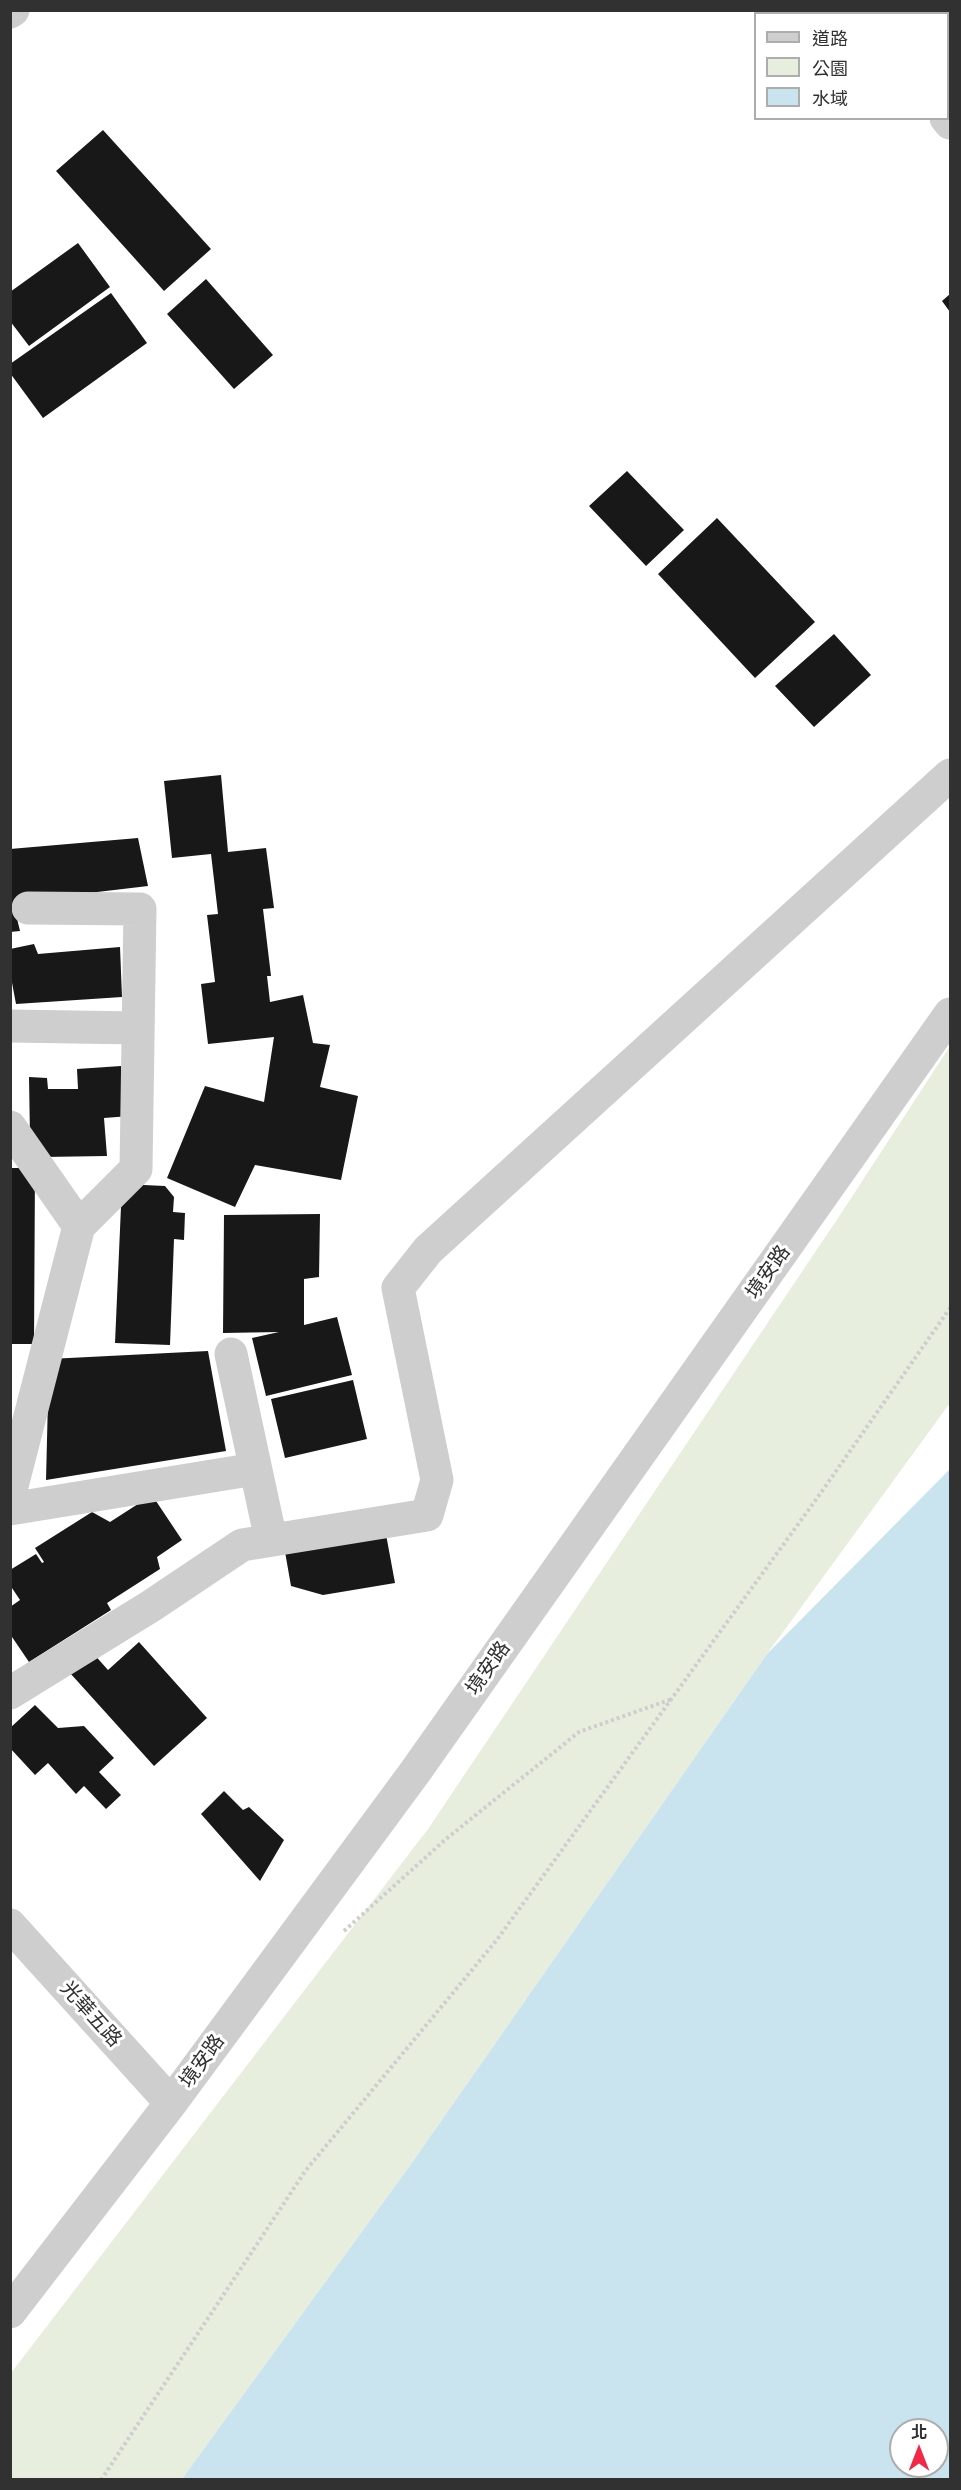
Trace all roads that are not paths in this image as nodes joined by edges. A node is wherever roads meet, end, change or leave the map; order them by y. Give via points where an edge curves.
1 (951, 776) edge
2 (28, 908) dead end
3 (951, 1014) edge
4 (10, 1026) edge
5 (138, 1028) junction
6 (10, 1127) edge
7 (80, 1226) junction
8 (231, 1354) dead end
9 (255, 1469) junction
10 (10, 1494) edge
11 (10, 1509) edge
12 (271, 1540) junction
13 (10, 1693) edge
14 (10, 1925) edge
15 (171, 2103) junction
16 (10, 2312) edge

1 - 12 street via 428,1250 398,1288 437,1480 427,1515
2 - 5 street via 140,909
3 - 15 street, 境安路 via 415,1772
4 - 5 street
5 - 7 street via 136,1169
6 - 7 street
7 - 10 street
8 - 9 street
9 - 11 street
9 - 12 street
12 - 13 street via 242,1545
14 - 15 street, 光華五路
15 - 16 street, 境安路

